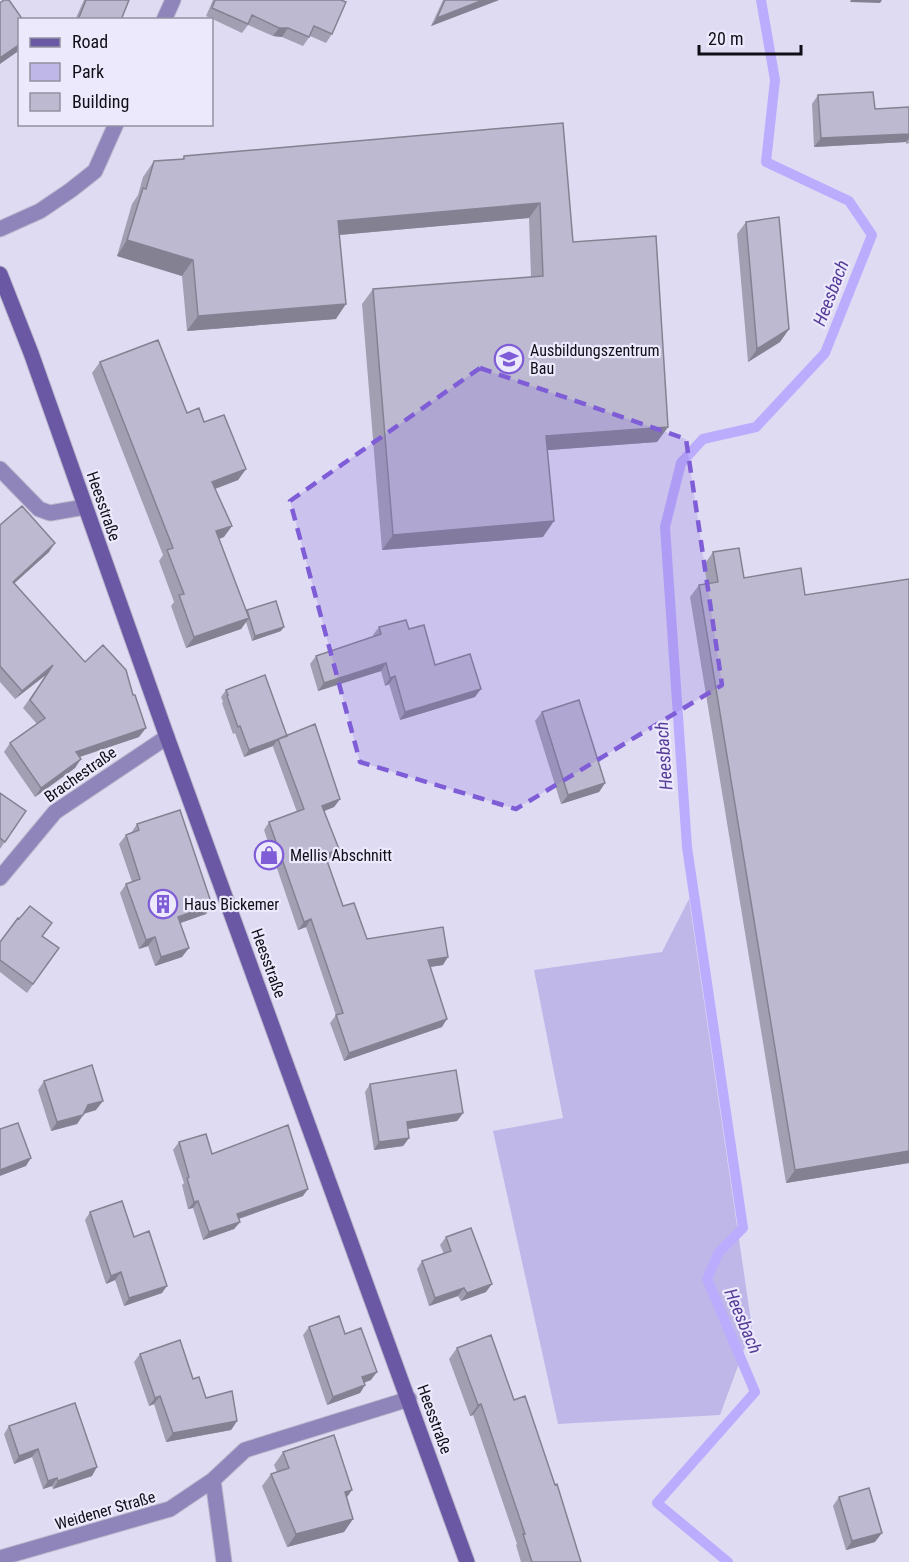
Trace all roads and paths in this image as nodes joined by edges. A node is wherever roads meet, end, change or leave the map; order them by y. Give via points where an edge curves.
1 (173, 0) edge
2 (165, 18) edge
3 (115, 126) edge
4 (0, 229) edge
5 (0, 274) edge
6 (0, 469) edge
7 (85, 507) junction
8 (167, 737) junction
9 (0, 878) edge
10 (409, 1399) junction
11 (213, 1480) junction
12 (0, 1558) edge
13 (224, 1562) edge
14 (467, 1562) edge

1 - 2 street
3 - 4 street via 95,171 40,211
5 - 7 main road, Heesstraße
6 - 7 street via 39,508 50,513
7 - 8 main road, Heesstraße
8 - 9 street, Brachestraße via 54,812
8 - 10 main road, Heesstraße
10 - 11 street, Weidener Straße via 245,1450
10 - 14 main road, Heesstraße
11 - 12 street, Weidener Straße via 170,1509
11 - 13 street

